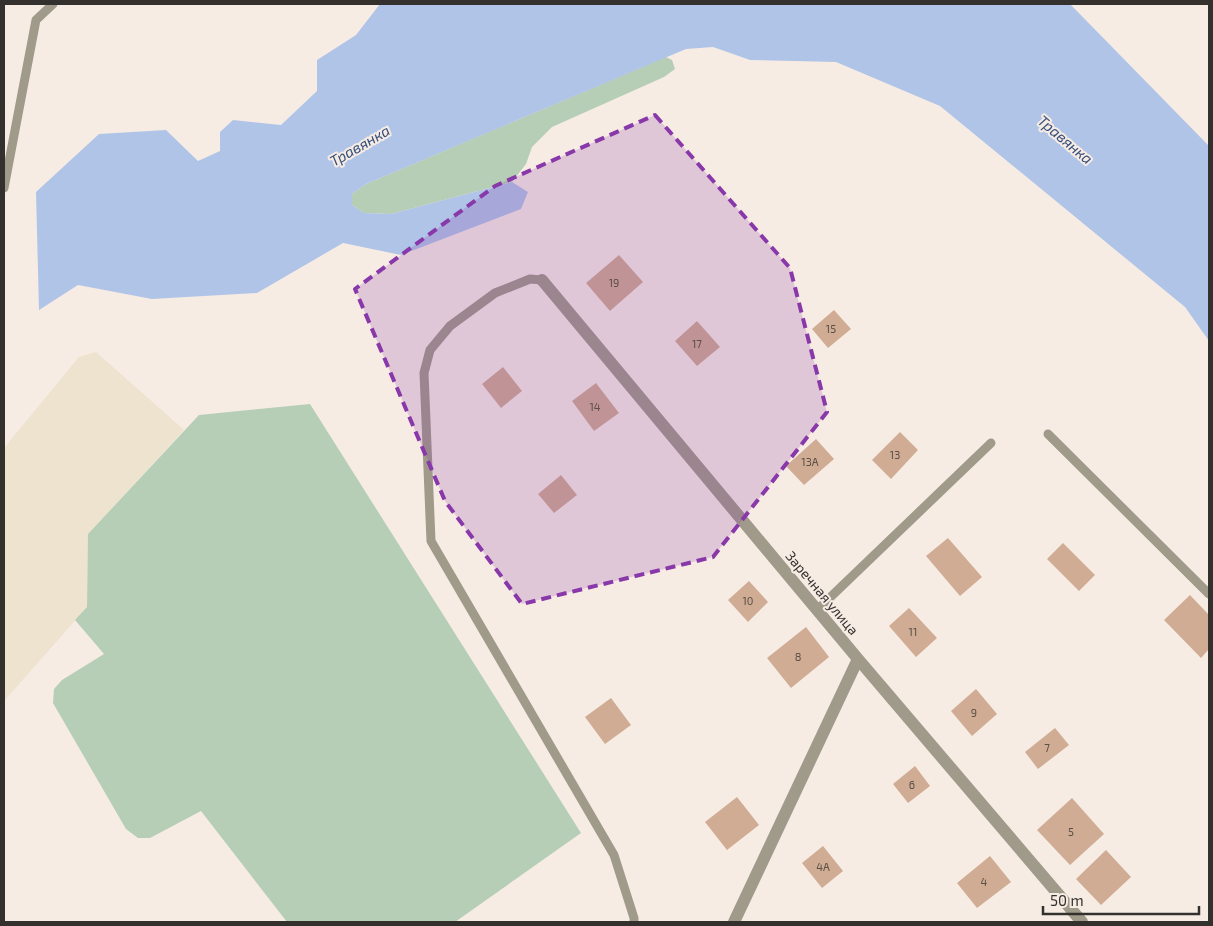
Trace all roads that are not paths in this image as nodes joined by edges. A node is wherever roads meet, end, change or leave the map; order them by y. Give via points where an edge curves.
1 (54, 4) edge
2 (4, 188) edge
3 (542, 280) joint
4 (1048, 434) dead end
5 (991, 443) dead end
6 (1209, 594) edge
7 (817, 610) junction
8 (858, 659) junction
9 (634, 922) edge
10 (734, 922) edge
11 (1082, 922) edge

1 - 2 lane via 36,20
3 - 7 street, Заречная улица
3 - 9 lane via 530,278 495,293 450,326 430,350 424,373 431,541 614,855
4 - 6 lane
5 - 7 lane
7 - 8 street, Заречная улица
8 - 10 street
8 - 11 street, Заречная улица

